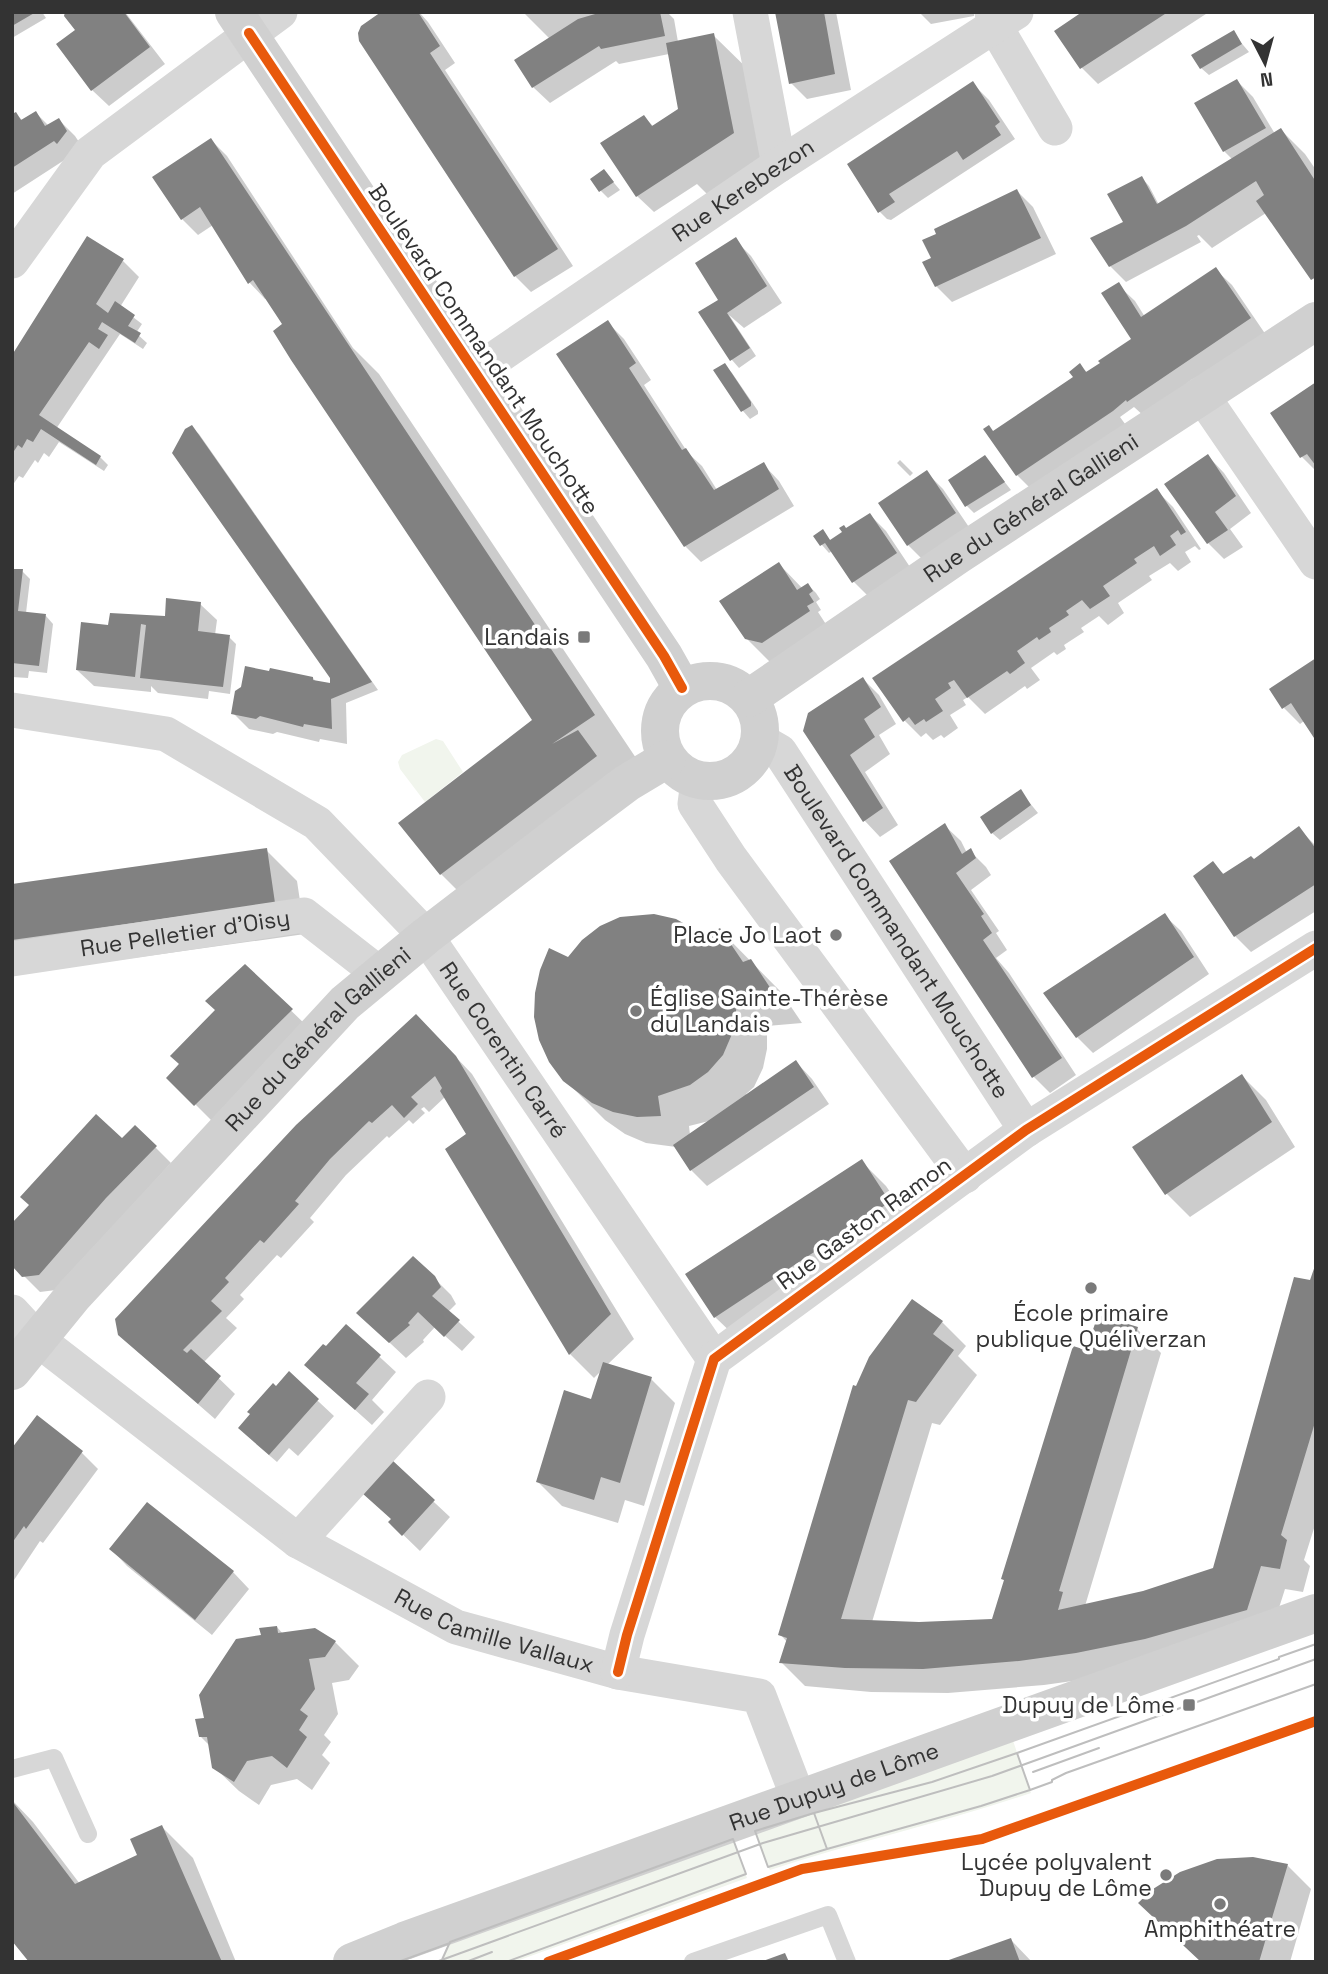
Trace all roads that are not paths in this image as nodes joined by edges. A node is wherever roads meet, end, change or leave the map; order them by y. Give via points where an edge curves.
1 (280, 12) edge
2 (750, 12) edge
3 (1001, 17) edge
4 (241, 23) edge
5 (1055, 128) dead end
6 (779, 165) junction
7 (12, 261) edge
8 (1316, 321) edge
9 (474, 372) junction
10 (1201, 394) junction
11 (1316, 562) edge
12 (682, 688) junction
13 (749, 698) junction
14 (12, 710) edge
15 (761, 741) junction
16 (667, 759) junction
17 (698, 780) junction
18 (426, 936) junction
19 (1316, 948) edge
20 (12, 959) edge
21 (380, 975) junction
22 (1026, 1130) junction
23 (965, 1175) junction
24 (25, 1326) edge
25 (714, 1359) junction
26 (12, 1371) edge
27 (428, 1397) dead end
28 (299, 1541) junction
29 (1316, 1613) edge
30 (618, 1672) junction
31 (12, 1769) edge
32 (799, 1800) junction
33 (88, 1834) dead end
34 (407, 1951) edge
35 (352, 1962) edge
36 (693, 1962) edge
37 (847, 1962) edge

1 - 4 street
2 - 6 street
3 - 5 street
3 - 6 street, Rue Kerebezon
4 - 7 street via 90,153
4 - 9 main road, Boulevard Commandant Mouchotte
6 - 9 street, Rue Kerebezon
8 - 10 main road, Rue du Général Gallieni
9 - 12 main road, Boulevard Commandant Mouchotte
10 - 11 street
10 - 13 main road, Rue du Général Gallieni
12 - 13 main road via 718,681
12 - 16 main road via 668,702 660,721 660,741
13 - 15 main road via 760,718
14 - 18 street, Rue Corentin Carré via 166,734 317,823
15 - 17 main road via 755,756 730,778
15 - 22 street, Boulevard Commandant Mouchotte via 780,752 793,771
16 - 17 main road via 680,773
16 - 18 main road, Rue du Général Gallieni via 627,783
17 - 23 street via 695,804 731,859
18 - 21 main road, Rue du Général Gallieni
18 - 25 street, Rue Corentin Carré
19 - 22 street, Rue Gaston Ramon
20 - 21 street, Rue Pelletier d'Oisy via 303,915
21 - 24 main road, Rue du Général Gallieni via 345,1003 74,1295
22 - 23 street, Rue Gaston Ramon
23 - 25 street, Rue Gaston Ramon
24 - 26 main road, Rue du Général Gallieni
24 - 28 street, Rue Camille Vallaux
25 - 30 street
27 - 28 street
28 - 30 street, Rue Camille Vallaux via 456,1626
29 - 32 main road, Rue Dupuy de Lôme
30 - 32 street, Rue Camille Vallaux via 759,1696
31 - 33 lane via 54,1758
32 - 34 main road, Rue Dupuy de Lôme
34 - 35 main road, Rue Dupuy de Lôme
36 - 37 lane via 828,1915

